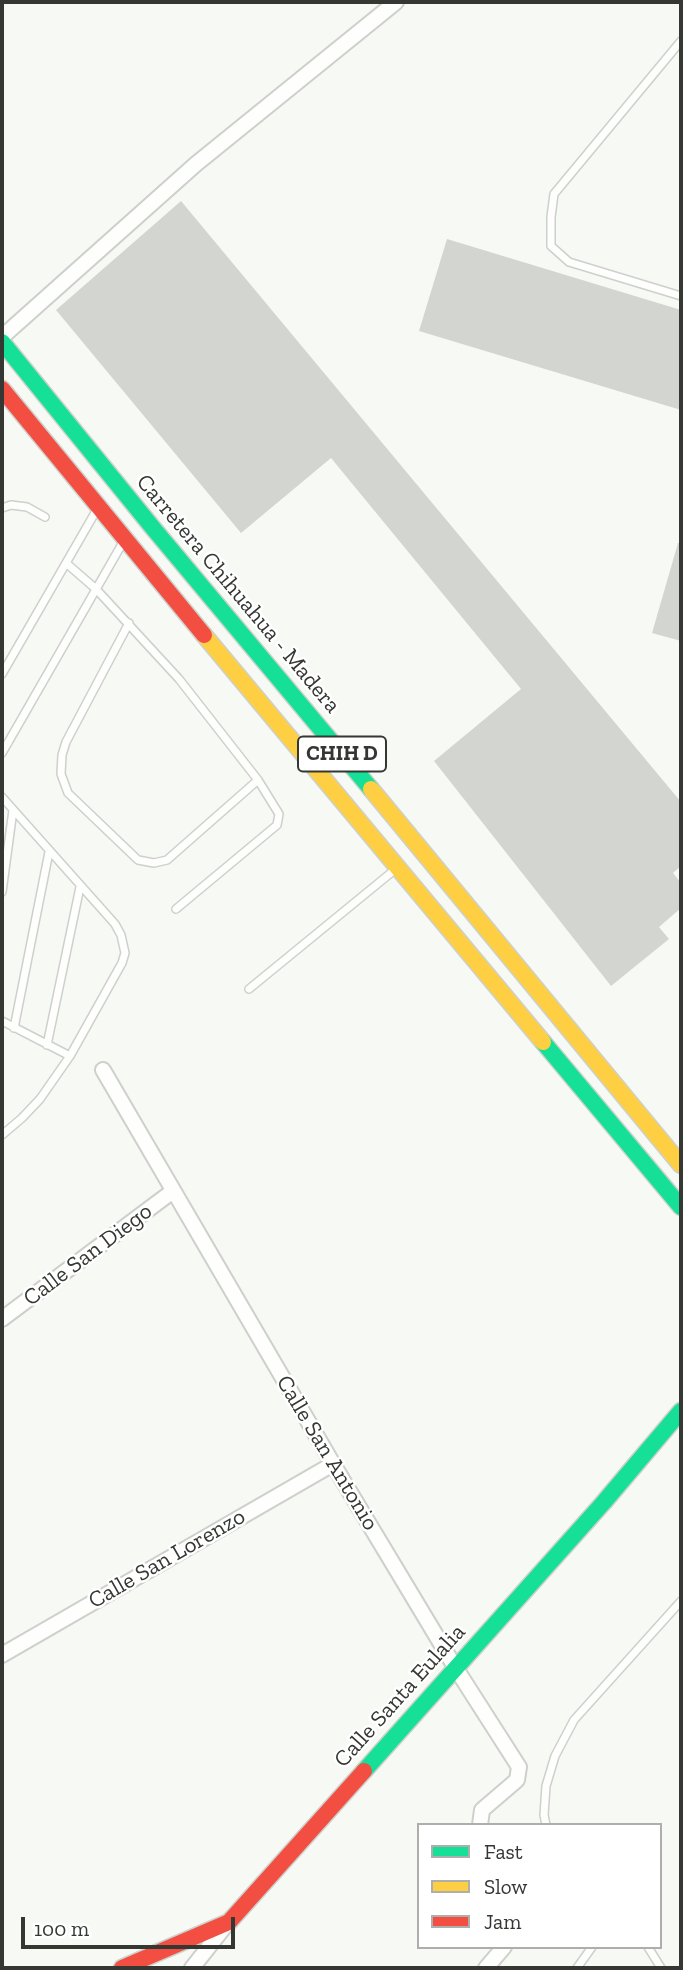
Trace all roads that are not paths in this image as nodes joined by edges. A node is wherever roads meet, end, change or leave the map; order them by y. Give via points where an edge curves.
1 (396, 2) edge
2 (681, 41) edge
3 (681, 296) edge
4 (2, 337) edge
5 (2, 342) edge
6 (2, 389) edge
7 (101, 502) junction
8 (2, 508) edge
9 (45, 517) dead end
10 (128, 534) junction
11 (66, 563) junction
12 (96, 589) junction
13 (128, 623) junction
14 (2, 674) edge
15 (285, 684) junction
16 (261, 702) junction
17 (316, 722) junction
18 (298, 749) junction
19 (2, 753) edge
20 (258, 780) junction
21 (2, 797) edge
22 (13, 810) junction
23 (49, 852) junction
24 (401, 865) junction
25 (80, 887) junction
26 (2, 892) edge
27 (176, 909) dead end
28 (250, 989) dead end
29 (2, 1021) edge
30 (14, 1028) junction
31 (47, 1045) junction
32 (70, 1056) junction
33 (103, 1070) dead end
34 (2, 1135) edge
35 (678, 1158) edge
36 (173, 1191) junction
37 (681, 1207) edge
38 (2, 1319) edge
39 (681, 1411) edge
40 (333, 1464) junction
41 (681, 1601) edge
42 (2, 1655) edge
43 (455, 1667) junction
44 (480, 1823) edge
45 (546, 1823) edge
46 (229, 1922) junction
47 (502, 1949) edge
48 (591, 1949) edge
49 (649, 1949) edge
50 (122, 1968) edge
51 (192, 1968) edge
52 (486, 1968) edge
53 (577, 1968) edge
54 (660, 1968) edge

1 - 4 street via 196,164
2 - 3 lane via 554,194 551,246 569,262
5 - 15 main road, Carretera Chihuahua - Madera / CHIH D via 139,518
6 - 7 main road, CHIH D
7 - 10 main road, CHIH D
7 - 11 lane
8 - 9 lane via 27,507
10 - 12 lane
10 - 16 main road, CHIH D
11 - 12 lane
11 - 14 lane
12 - 13 lane
12 - 19 lane
13 - 20 lane via 179,679
13 - 20 lane via 66,743 61,774 68,793 138,860 154,863 167,860
15 - 16 main road via 278,700
15 - 17 main road, Carretera Chihuahua - Madera / CHIH D
16 - 18 main road, CHIH D
17 - 18 main road via 300,730
17 - 35 main road, Carretera Chihuahua - Madera / CHIH D via 416,852
18 - 24 main road, CHIH D
20 - 27 lane via 277,808 277,825
21 - 22 lane
22 - 23 lane
22 - 26 lane
23 - 25 lane
23 - 30 lane
24 - 28 lane
24 - 37 main road, CHIH D
25 - 31 lane
25 - 32 lane via 115,924 125,953
29 - 30 lane
30 - 31 lane
31 - 32 lane
32 - 34 lane via 40,1099
33 - 36 street, Calle San Antonio
36 - 38 street, Calle San Diego
36 - 40 street, Calle San Antonio
39 - 43 main road, Calle Santa Eulalia
40 - 42 street, Calle San Lorenzo
40 - 43 street, Calle San Antonio
41 - 45 lane via 574,1720 555,1756 547,1786
43 - 44 street, Calle San Antonio via 520,1772 517,1780 482,1810
43 - 46 main road, Calle Santa Eulalia
46 - 50 main road, Calle Santa Eulalia
46 - 51 street
47 - 52 street
48 - 53 lane
49 - 54 lane

